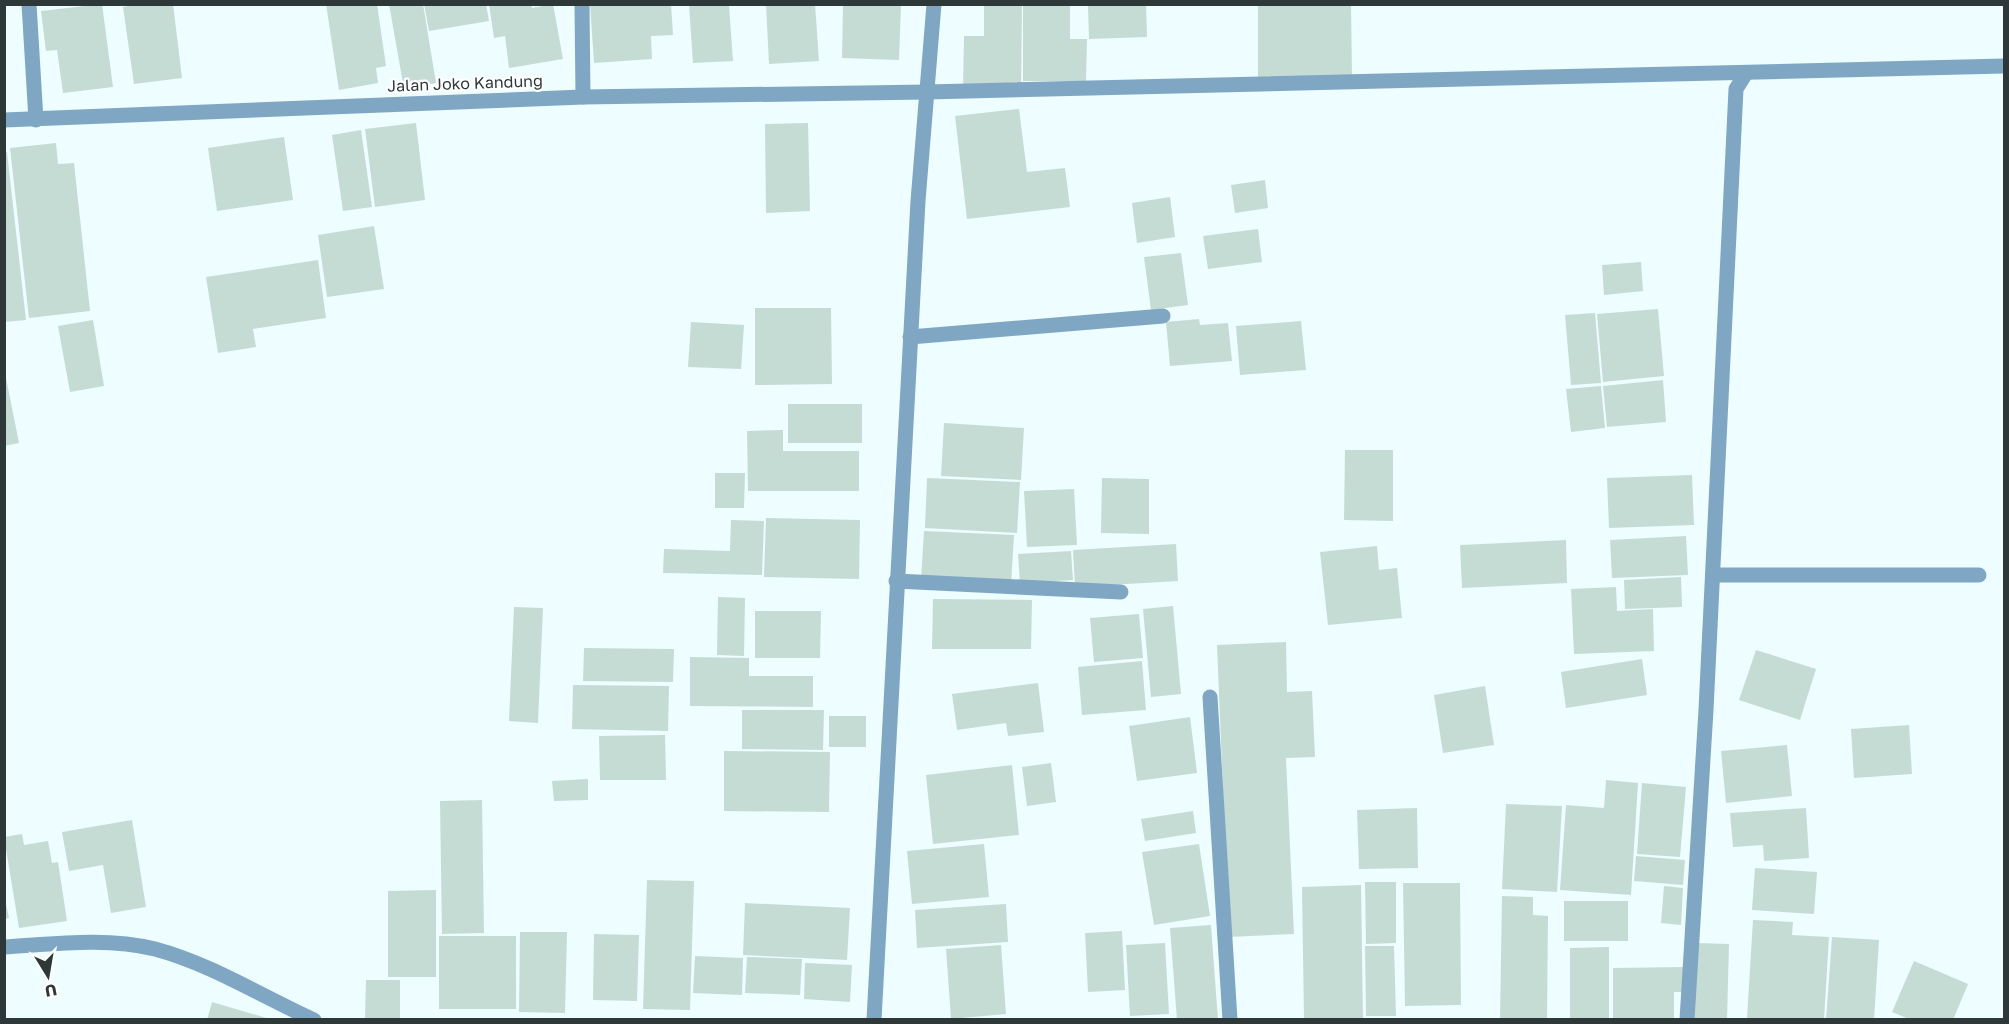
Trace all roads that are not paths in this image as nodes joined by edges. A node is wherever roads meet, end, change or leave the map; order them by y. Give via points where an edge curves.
1 (29, 4) edge
2 (582, 4) edge
3 (934, 4) edge
4 (2004, 66) edge
5 (1746, 73) junction
6 (927, 92) junction
7 (583, 97) junction
8 (4, 120) edge
9 (36, 120) junction
10 (1163, 316) dead end
11 (910, 337) junction
12 (1713, 575) junction
13 (1979, 575) dead end
14 (896, 581) junction
15 (1121, 592) dead end
16 (1210, 697) dead end
17 (4, 947) edge
18 (314, 1020) edge
19 (874, 1020) edge
20 (1230, 1020) edge
21 (1687, 1020) edge

1 - 9 street
2 - 7 street
3 - 6 street
4 - 5 street, Jalan Joko Kandung
5 - 6 street, Jalan Joko Kandung
5 - 12 street via 1736,89
6 - 7 street, Jalan Joko Kandung
6 - 11 street
7 - 9 street, Jalan Joko Kandung
8 - 9 street, Jalan Joko Kandung
10 - 11 street
11 - 14 street
12 - 13 street
12 - 21 street
14 - 15 street
14 - 19 street
16 - 20 street
17 - 18 street via 111,942 153,949 190,961

